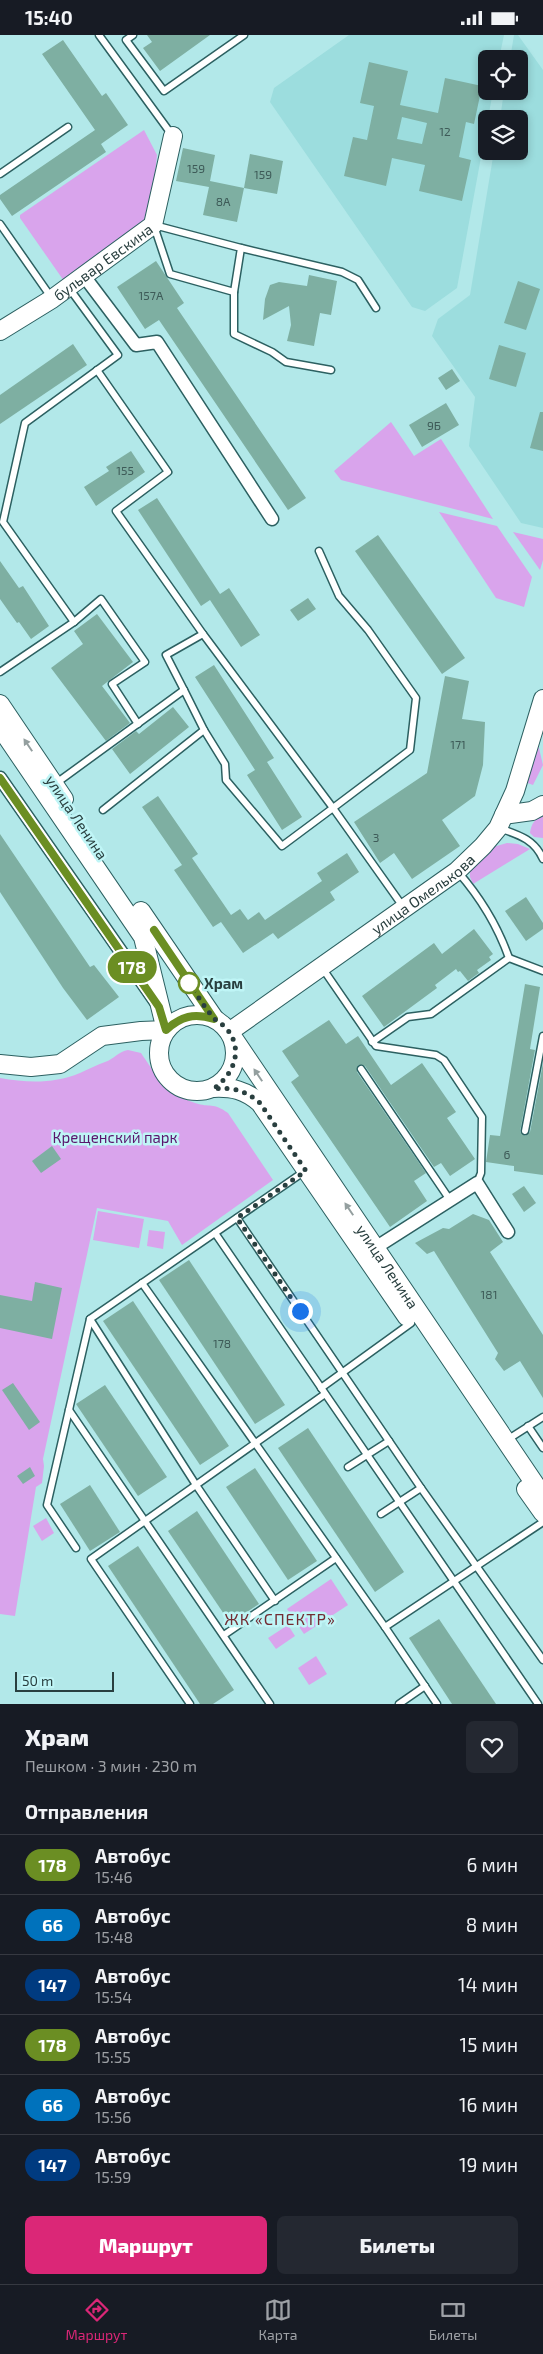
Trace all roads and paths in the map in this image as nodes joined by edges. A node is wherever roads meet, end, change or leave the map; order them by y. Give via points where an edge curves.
1 (100, 35) edge
2 (133, 35) edge
3 (244, 35) edge
4 (68, 127) dead end
5 (173, 136) joint
6 (0, 174) edge
7 (0, 224) edge
8 (153, 225) junction
9 (241, 248) junction
10 (84, 277) junction
11 (68, 287) junction
12 (234, 292) junction
13 (52, 299) junction
14 (376, 308) dead end
15 (0, 331) edge
16 (97, 370) junction
17 (331, 371) dead end
18 (272, 519) dead end
19 (319, 551) dead end
20 (74, 622) junction
21 (203, 634) junction
22 (0, 672) edge
23 (184, 690) junction
24 (543, 699) edge
25 (0, 704) edge
26 (138, 723) junction
27 (0, 727) edge
28 (204, 730) junction
29 (0, 778) edge
30 (54, 784) junction
31 (543, 805) edge
32 (333, 808) junction
33 (103, 810) dead end
34 (501, 821) junction
35 (540, 846) edge
36 (543, 859) edge
37 (457, 871) junction
38 (404, 908) junction
39 (148, 934) junction
40 (509, 958) junction
41 (321, 967) junction
42 (543, 971) edge
43 (159, 1007) junction
44 (214, 1019) junction
45 (166, 1030) junction
46 (230, 1034) junction
47 (543, 1036) edge
48 (373, 1042) junction
49 (366, 1048) dead end
50 (0, 1064) edge
51 (361, 1069) dead end
52 (213, 1089) junction
53 (525, 1131) dead end
54 (306, 1171) junction
55 (477, 1183) junction
56 (450, 1201) junction
57 (237, 1218) junction
58 (508, 1232) dead end
59 (215, 1233) junction
60 (375, 1248) junction
61 (142, 1283) junction
62 (90, 1319) junction
63 (411, 1323) junction
64 (342, 1372) junction
65 (323, 1391) junction
66 (69, 1409) junction
67 (543, 1417) edge
68 (528, 1426) junction
69 (389, 1441) junction
70 (506, 1441) junction
71 (255, 1443) junction
72 (543, 1448) edge
73 (367, 1455) junction
74 (348, 1467) dead end
75 (196, 1485) junction
76 (421, 1488) junction
77 (543, 1496) edge
78 (399, 1502) junction
79 (543, 1513) edge
80 (381, 1514) dead end
81 (145, 1521) junction
82 (543, 1522) edge
83 (76, 1548) dead end
84 (336, 1558) junction
85 (476, 1565) junction
86 (454, 1581) junction
87 (275, 1601) junction
88 (385, 1627) junction
89 (224, 1635) junction
90 (543, 1660) edge
91 (425, 1686) junction
92 (190, 1704) edge
93 (270, 1704) edge
94 (399, 1704) edge
95 (437, 1704) edge
96 (538, 1704) edge

1 - 5 lane
2 - 3 lane via 126,40 164,91
4 - 6 lane
5 - 8 street, бульвар Евскина
7 - 13 lane
8 - 9 lane
8 - 10 street, бульвар Евскина
8 - 12 lane via 170,274
9 - 12 lane
9 - 14 lane via 342,272 358,280
10 - 11 street, бульвар Евскина
10 - 18 street via 136,345 156,342
11 - 13 street, бульвар Евскина
11 - 16 lane via 118,355
12 - 17 lane via 234,333 272,351 286,362
13 - 15 street, бульвар Евскина
16 - 20 lane via 25,423 3,521
16 - 21 lane via 168,472 116,511
19 - 32 lane via 339,596 368,629 416,698 410,750
20 - 22 lane
20 - 26 lane via 101,599 145,663 112,684
21 - 23 lane via 166,655
21 - 32 lane
23 - 26 lane
23 - 28 lane
24 - 34 street, улица Омелькова via 515,791
30 -> 25 street, улица Ленина
26 - 30 lane
27 - 39 street, улица Ленина
28 - 32 lane via 225,763 226,780 282,846
28 - 33 lane
29 - 43 street
30 - 39 street, улица Ленина
31 - 34 street
32 - 38 lane
34 - 35 lane
34 - 37 street, улица Омелькова via 483,846
35 - 36 lane
37 - 38 street, улица Омелькова
37 - 40 lane via 471,887 502,938
38 - 41 street, улица Омелькова
39 - 43 street
39 - 44 street
40 - 42 lane
40 - 48 lane via 431,1014 408,1017
41 - 46 street, улица Омелькова
41 - 48 lane
43 - 45 street
44 - 45 street via 188,1016
44 - 46 street
45 - 50 street via 102,1037 60,1064 30,1067
45 - 52 street via 158,1054 167,1078 188,1091
46 - 52 street via 235,1048 233,1066 223,1082
60 -> 46 street, улица Ленина
47 - 53 lane
48 - 49 lane
48 - 55 lane via 379,1048 436,1055 444,1060 482,1117 481,1173
51 - 56 lane
52 - 54 street, улица Ленина via 226,1087 250,1094 260,1103
54 - 57 lane
54 - 63 street, улица Ленина
55 - 56 street
55 - 58 street
56 - 60 street
57 - 59 lane
57 - 64 lane
59 - 61 lane
59 - 65 lane
60 - 70 street, улица Ленина
61 - 62 lane
61 - 71 lane
62 - 66 lane
62 - 75 lane
63 - 64 lane
63 - 79 street, улица Ленина
64 - 65 lane
64 - 69 lane
65 - 71 lane
65 - 73 lane
66 - 81 lane
66 - 83 lane via 47,1505
67 - 68 lane
68 - 70 lane
68 - 72 lane
69 - 73 lane
69 - 76 lane
70 - 77 street, улица Ленина
71 - 75 lane
71 - 84 lane
73 - 74 lane
73 - 78 lane
75 - 81 lane
75 - 87 lane
76 - 78 lane
76 - 85 lane
78 - 80 lane
78 - 86 lane
81 - 89 lane
81 - 92 lane via 91,1559
82 - 85 lane
84 - 87 lane
84 - 88 lane
85 - 86 lane
85 - 90 lane
86 - 88 lane
86 - 96 lane
87 - 89 lane
88 - 91 lane
89 - 93 lane
91 - 94 lane
91 - 95 lane

